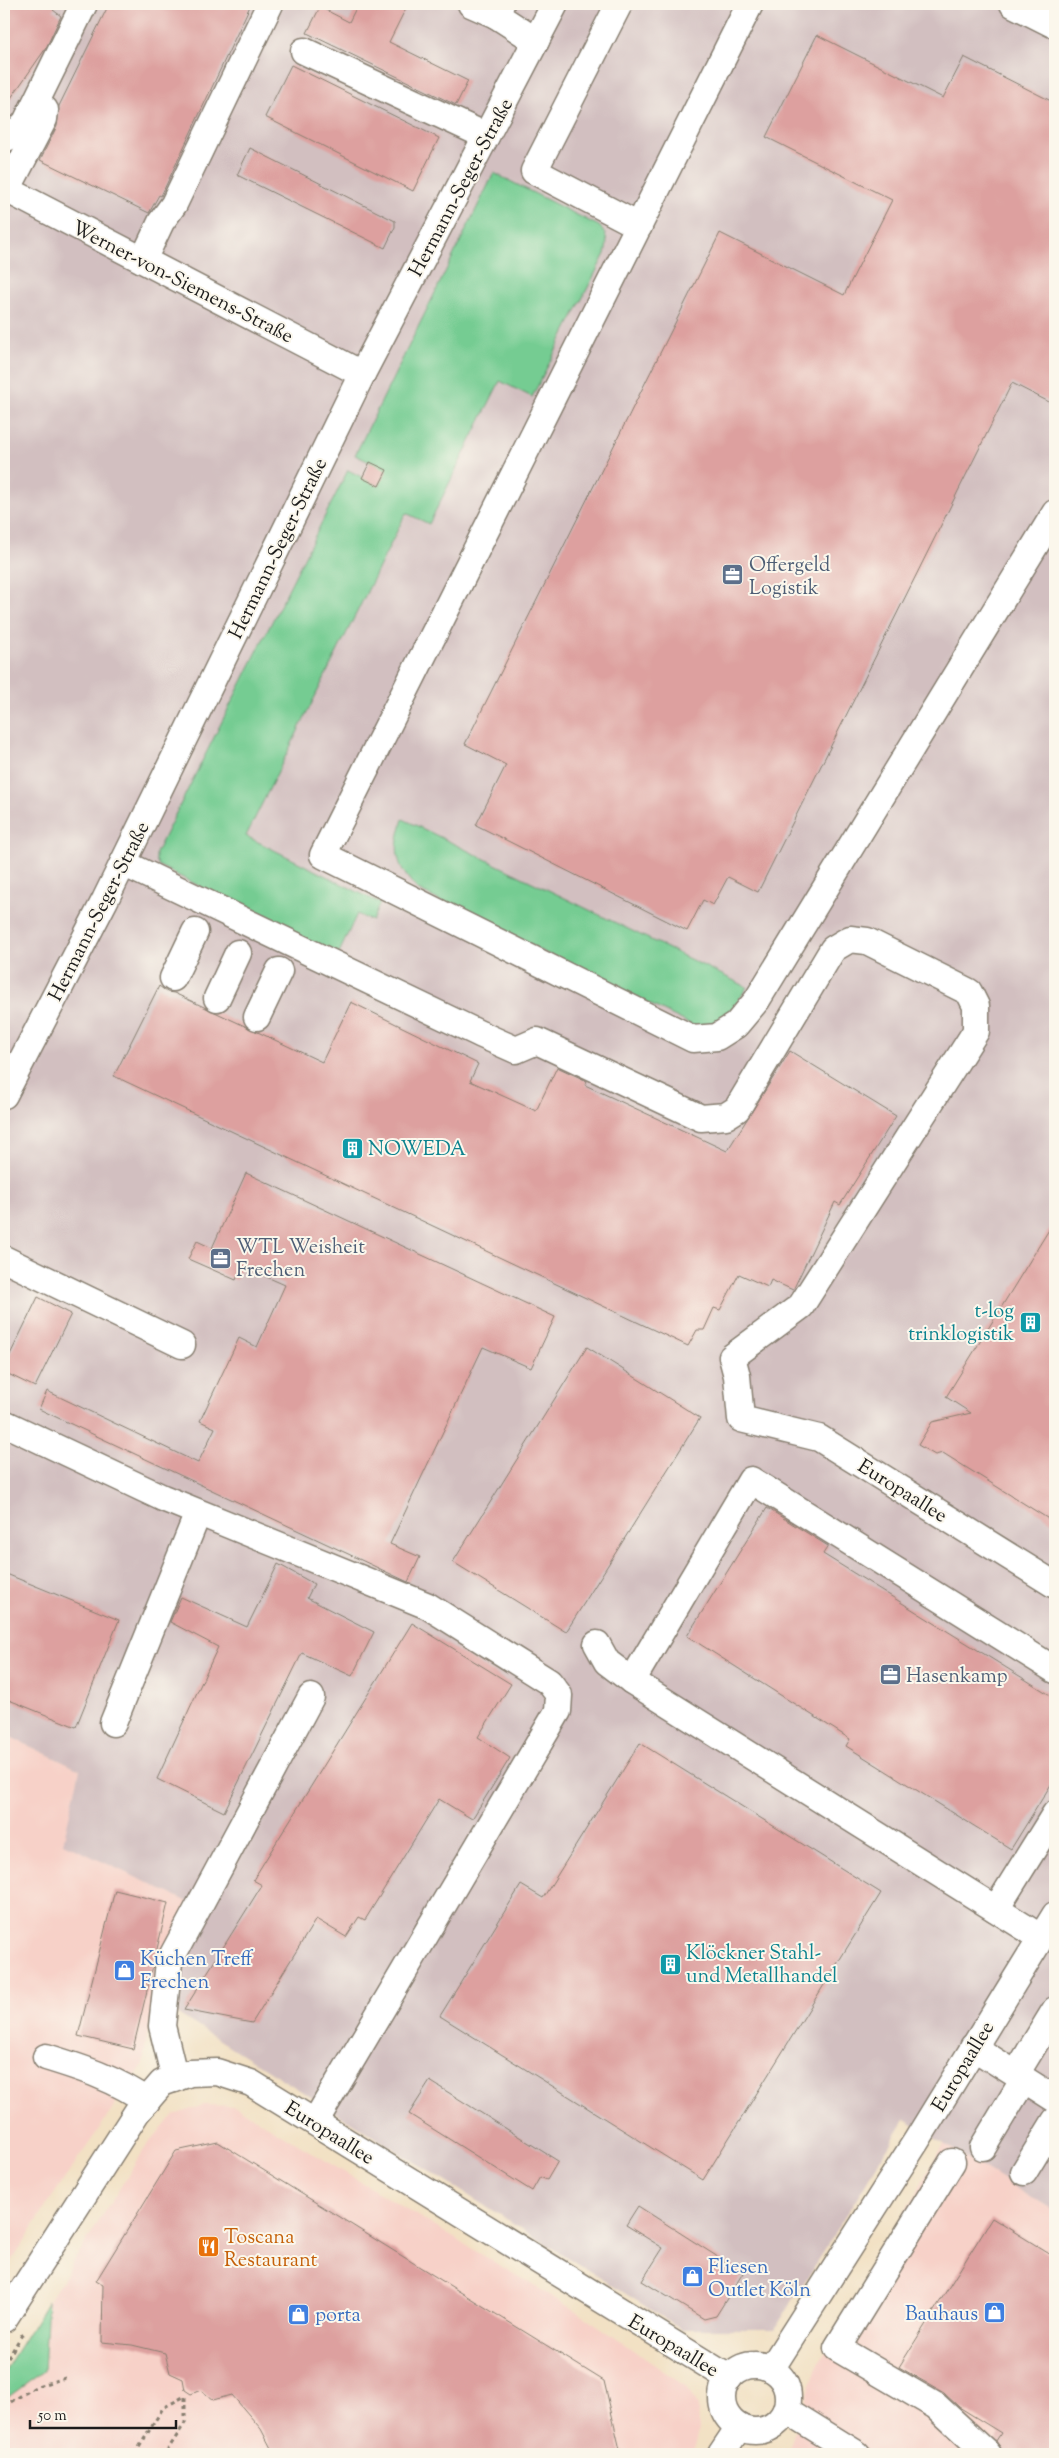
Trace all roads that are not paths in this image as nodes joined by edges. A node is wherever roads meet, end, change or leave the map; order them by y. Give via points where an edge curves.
1 (84, 4) edge
2 (270, 4) edge
3 (471, 4) edge
4 (555, 4) edge
5 (619, 4) edge
6 (750, 4) edge
7 (1013, 4) edge
8 (498, 10) edge
9 (1055, 26) edge
10 (536, 41) junction
11 (304, 51) dead end
12 (37, 100) junction
13 (486, 136) junction
14 (4, 139) edge
15 (6, 189) edge
16 (639, 226) junction
17 (143, 260) junction
18 (362, 374) junction
19 (1055, 513) edge
20 (123, 863) junction
21 (195, 932) dead end
22 (238, 953) dead end
23 (279, 971) dead end
24 (173, 978) dead end
25 (217, 998) dead end
26 (257, 1017) dead end
27 (4, 1095) edge
28 (4, 1259) edge
29 (182, 1344) dead end
30 (4, 1423) edge
31 (198, 1512) junction
32 (1055, 1585) edge
33 (597, 1644) dead end
34 (1055, 1670) edge
35 (632, 1680) junction
36 (311, 1697) dead end
37 (113, 1723) dead end
38 (1055, 1814) edge
39 (996, 1910) junction
40 (1055, 1915) edge
41 (1040, 1938) junction
42 (1055, 2010) edge
43 (974, 2047) junction
44 (46, 2057) dead end
45 (1020, 2077) junction
46 (175, 2079) junction
47 (1055, 2099) edge
48 (147, 2100) junction
49 (1055, 2121) edge
50 (315, 2122) junction
51 (983, 2147) dead end
52 (952, 2162) dead end
53 (1024, 2172) dead end
54 (14, 2325) edge
55 (771, 2369) junction
56 (729, 2378) junction
57 (786, 2410) junction
58 (739, 2427) junction
59 (721, 2454) edge
60 (857, 2454) edge
61 (988, 2454) edge

1 - 12 street
2 - 17 street via 174,204 161,222
3 - 8 street
4 - 10 street, Hermann-Seger-Straße
5 - 16 street via 534,171
6 - 16 street
7 - 9 street
8 - 10 street
10 - 13 street, Hermann-Seger-Straße
11 - 13 street
12 - 14 street via 26,122 16,133
12 - 15 street via 45,111 44,119
13 - 18 street, Hermann-Seger-Straße
15 - 17 street, Werner-von-Siemens-Straße
16 - 19 street via 323,855 693,1039 718,1037 736,1024 757,1000
17 - 18 street, Werner-von-Siemens-Straße
18 - 20 street, Hermann-Seger-Straße
20 - 27 street, Hermann-Seger-Straße
20 - 32 street, Europaallee via 516,1050 537,1041 701,1118 726,1116 738,1109 833,948 850,939 867,941 969,992 976,1006 976,1031 801,1306 732,1358 741,1419 819,1438
21 - 24 street
22 - 25 street
23 - 26 street
28 - 29 street
30 - 31 street
31 - 37 street
31 - 50 street via 428,1606 549,1682 559,1695 558,1711
33 - 35 street via 607,1662
34 - 35 street via 751,1480
35 - 39 street
36 - 46 street via 169,1962 162,2026
38 - 39 street
39 - 41 street
40 - 41 street, Europaallee
41 - 43 street, Europaallee
42 - 45 street
43 - 45 street
43 - 55 street, Europaallee
44 - 48 street via 93,2072
45 - 47 street
45 - 51 street
46 - 48 street, Europaallee via 162,2083
46 - 50 street, Europaallee via 190,2073 217,2072 251,2083
48 - 54 street, Europaallee via 137,2112
49 - 53 street
50 - 56 street, Europaallee
52 - 61 street via 837,2348 936,2406
55 - 56 street, Europaallee via 748,2366
55 - 57 street via 786,2387
56 - 58 street, Europaallee via 723,2405
57 - 58 street via 780,2420 766,2429 750,2431
57 - 60 street
58 - 59 street

